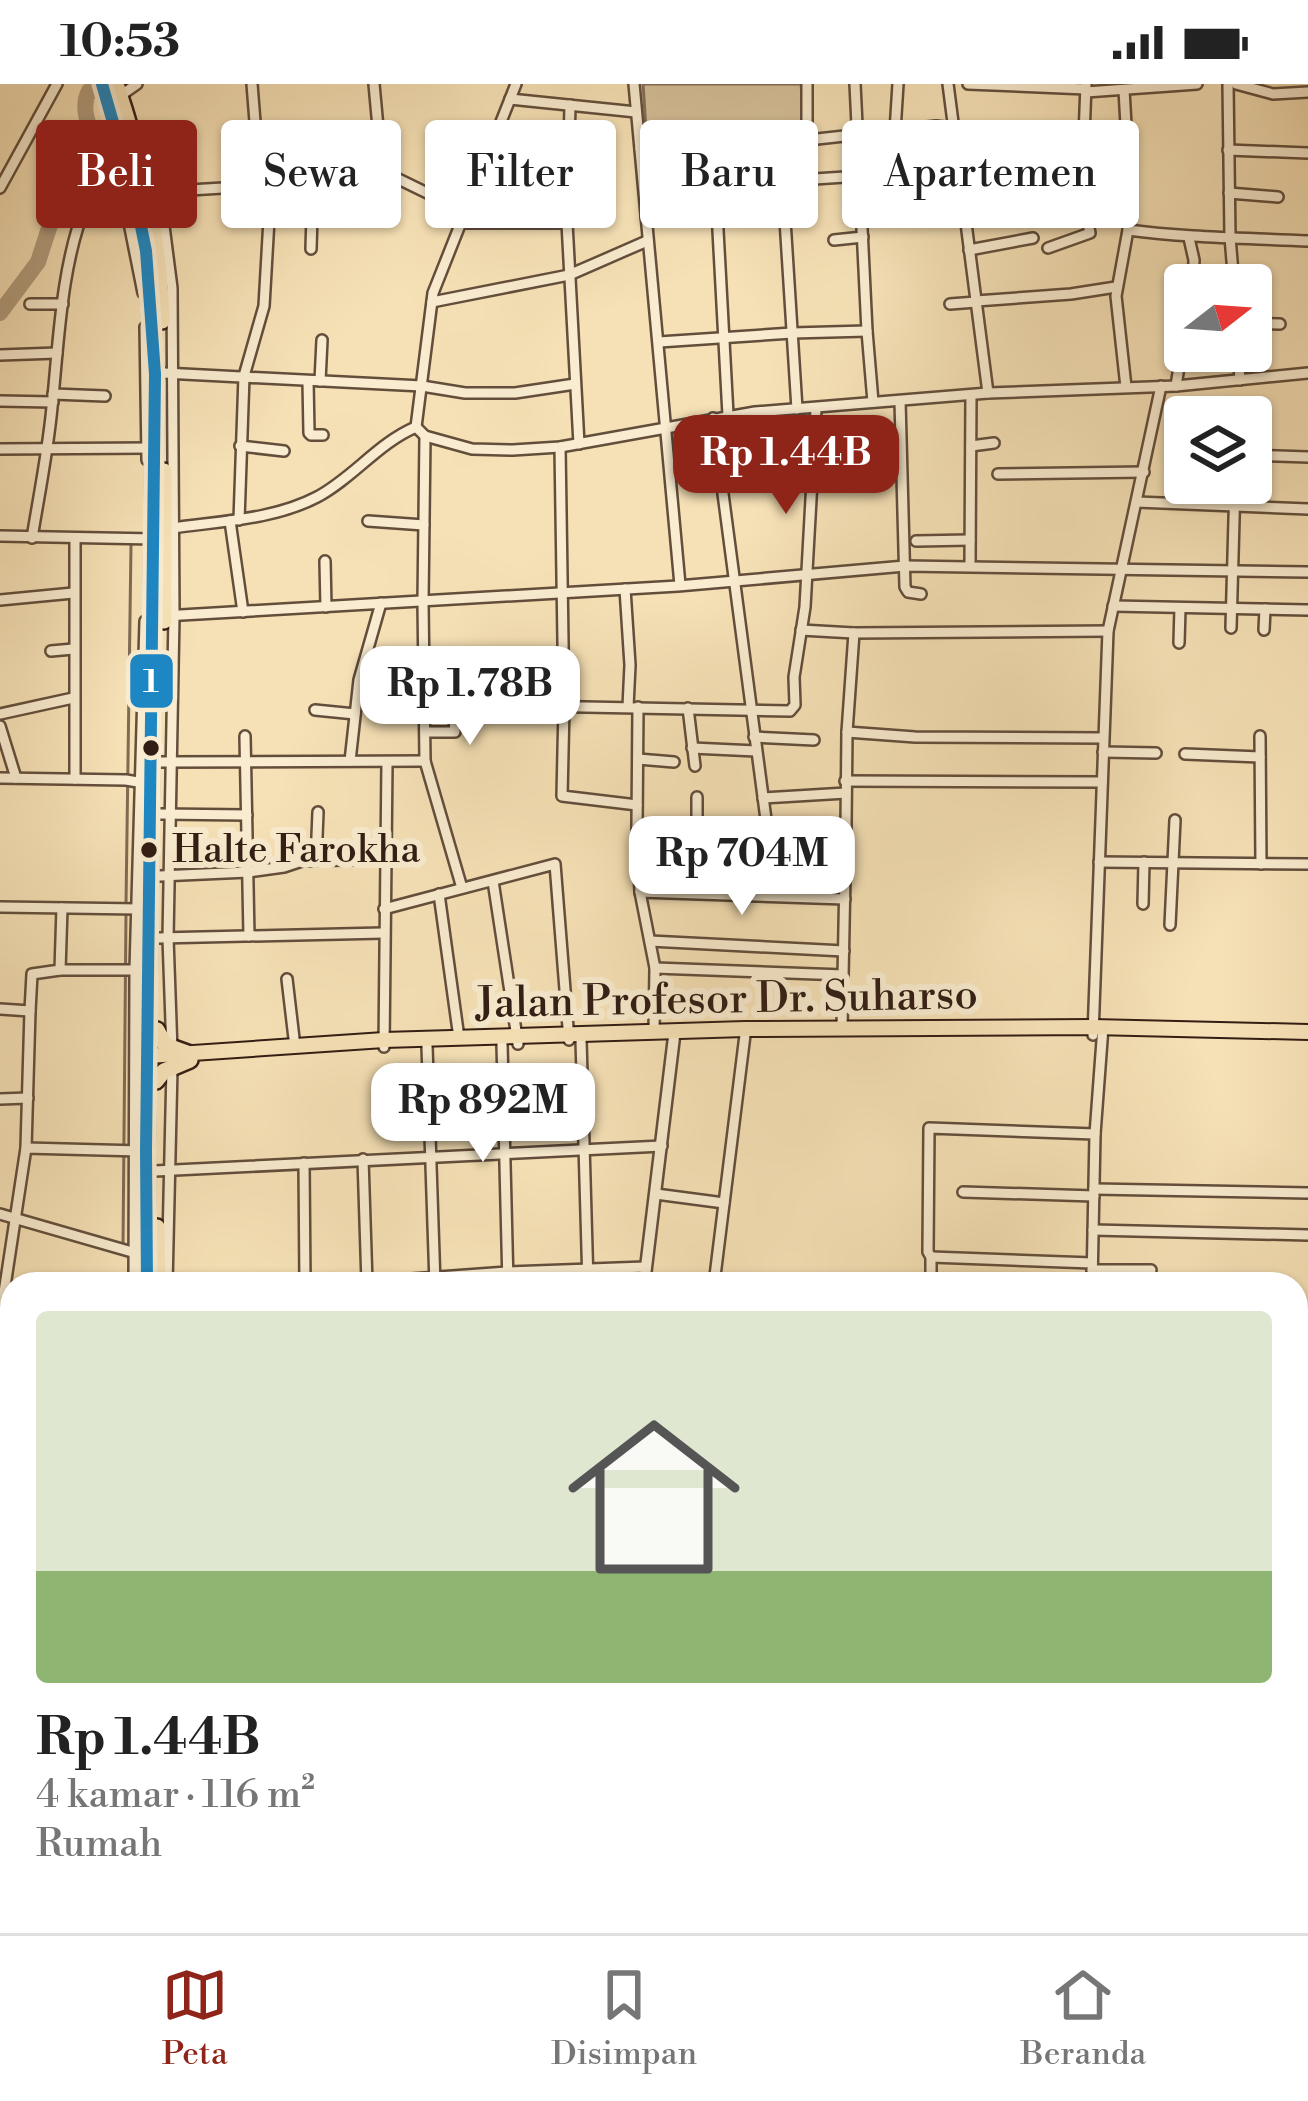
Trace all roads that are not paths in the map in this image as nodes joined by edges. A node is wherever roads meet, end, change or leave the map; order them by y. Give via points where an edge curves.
1 (57, 84) edge
2 (136, 84) edge
3 (252, 84) edge
4 (374, 84) edge
5 (516, 84) edge
6 (634, 84) edge
7 (807, 84) edge
8 (855, 84) edge
9 (898, 84) edge
10 (948, 84) edge
11 (968, 84) edge
12 (1197, 84) edge
13 (1232, 84) edge
14 (1175, 85) edge
15 (1086, 89) edge
16 (1124, 90) junction
17 (112, 92) edge
18 (1308, 92) edge
19 (510, 99) junction
20 (570, 105) junction
21 (636, 112) junction
22 (257, 120) edge
23 (377, 120) edge
24 (501, 120) edge
25 (570, 120) edge
26 (807, 120) edge
27 (857, 120) edge
28 (896, 120) edge
29 (952, 120) edge
30 (1085, 120) edge
31 (640, 149) edge
32 (1228, 150) junction
33 (1308, 153) edge
34 (2, 180) edge
35 (1229, 193) junction
36 (1278, 197) dead end
37 (78, 228) edge
38 (152, 228) edge
39 (265, 228) edge
40 (312, 228) edge
41 (458, 228) edge
42 (567, 228) edge
43 (646, 228) edge
44 (718, 228) edge
45 (786, 228) edge
46 (863, 228) edge
47 (966, 228) edge
48 (1088, 228) edge
49 (1128, 230) junction
50 (863, 237) junction
51 (1229, 237) junction
52 (1033, 238) dead end
53 (1190, 238) junction
54 (834, 240) dead end
55 (647, 241) junction
56 (1308, 241) edge
57 (1048, 248) dead end
58 (311, 249) dead end
59 (969, 250) junction
60 (1194, 264) edge
61 (1232, 264) edge
62 (569, 275) junction
63 (1116, 287) junction
64 (432, 302) junction
65 (976, 302) junction
66 (30, 304) dead end
67 (63, 304) junction
68 (950, 304) dead end
69 (1272, 324) edge
70 (1280, 324) dead end
71 (867, 331) junction
72 (792, 333) junction
73 (724, 338) junction
74 (322, 340) dead end
75 (659, 342) junction
76 (155, 350) junction
77 (57, 353) junction
78 (0, 355) edge
79 (1178, 372) edge
80 (1239, 372) edge
81 (168, 373) junction
82 (1308, 373) edge
83 (244, 376) junction
84 (1240, 380) junction
85 (308, 381) junction
86 (320, 382) junction
87 (575, 384) junction
88 (422, 386) junction
89 (1162, 386) junction
90 (1176, 386) junction
91 (1126, 387) junction
92 (988, 393) junction
93 (971, 395) junction
94 (105, 396) dead end
95 (53, 398) junction
96 (0, 401) edge
97 (900, 401) junction
98 (873, 402) junction
99 (159, 406) junction
100 (797, 409) junction
101 (816, 409) junction
102 (728, 415) junction
103 (712, 418) junction
104 (416, 427) junction
105 (664, 429) junction
106 (323, 435) dead end
107 (425, 436) junction
108 (994, 443) dead end
109 (579, 444) junction
110 (241, 446) junction
111 (971, 446) junction
112 (151, 447) junction
113 (560, 447) junction
114 (0, 449) edge
115 (47, 450) junction
116 (284, 451) dead end
117 (1272, 456) edge
118 (1308, 457) edge
119 (1144, 472) junction
120 (998, 474) dead end
121 (1137, 502) junction
122 (1234, 504) edge
123 (1234, 507) junction
124 (1308, 509) edge
125 (158, 516) junction
126 (234, 520) junction
127 (368, 520) dead end
128 (424, 525) junction
129 (0, 536) edge
130 (32, 538) junction
131 (75, 539) junction
132 (970, 540) junction
133 (916, 541) dead end
134 (326, 561) dead end
135 (970, 565) junction
136 (905, 566) junction
137 (1120, 567) junction
138 (1233, 570) junction
139 (1308, 572) edge
140 (806, 574) junction
141 (736, 581) junction
142 (680, 585) junction
143 (625, 589) junction
144 (562, 592) junction
145 (74, 593) junction
146 (920, 593) dead end
147 (0, 600) edge
148 (423, 602) junction
149 (381, 603) junction
150 (1113, 606) junction
151 (326, 607) junction
152 (1180, 608) junction
153 (1232, 608) junction
154 (1265, 609) junction
155 (1308, 610) edge
156 (159, 611) junction
157 (243, 612) junction
158 (1231, 628) dead end
159 (801, 630) junction
160 (1264, 630) dead end
161 (1108, 631) junction
162 (854, 633) junction
163 (1179, 644) dead end
164 (73, 649) junction
165 (51, 651) dead end
166 (147, 694) junction
167 (386, 695) dead end
168 (73, 698) junction
169 (425, 700) junction
170 (453, 705) junction
171 (564, 707) junction
172 (633, 707) junction
173 (688, 708) junction
174 (750, 708) junction
175 (315, 710) dead end
176 (0, 714) edge
177 (355, 714) junction
178 (0, 727) edge
179 (425, 732) junction
180 (847, 732) junction
181 (245, 736) dead end
182 (1260, 736) dead end
183 (754, 737) junction
184 (1103, 738) junction
185 (814, 740) dead end
186 (692, 748) junction
187 (756, 751) junction
188 (1102, 752) junction
189 (1156, 753) dead end
190 (1185, 754) dead end
191 (1261, 758) junction
192 (638, 759) junction
193 (246, 760) junction
194 (425, 760) junction
195 (350, 761) junction
196 (161, 762) junction
197 (387, 762) junction
198 (674, 762) dead end
199 (695, 766) dead end
200 (0, 778) edge
201 (16, 778) junction
202 (75, 779) junction
203 (845, 781) junction
204 (138, 782) junction
205 (1102, 782) junction
206 (846, 793) junction
207 (697, 796) dead end
208 (763, 798) junction
209 (637, 805) junction
210 (318, 812) dead end
211 (165, 814) junction
212 (247, 815) junction
213 (1175, 820) dead end
214 (846, 825) junction
215 (637, 827) junction
216 (698, 827) junction
217 (767, 827) junction
218 (292, 838) dead end
219 (385, 859) junction
220 (316, 861) junction
221 (1099, 862) junction
222 (1144, 862) junction
223 (1172, 863) junction
224 (291, 864) junction
225 (1261, 864) junction
226 (1308, 864) edge
227 (248, 872) junction
228 (165, 876) junction
229 (493, 880) junction
230 (462, 888) junction
231 (640, 892) junction
232 (439, 894) junction
233 (845, 899) junction
234 (1144, 904) dead end
235 (0, 908) edge
236 (62, 908) junction
237 (133, 909) junction
238 (384, 909) junction
239 (1170, 925) dead end
240 (383, 933) junction
241 (249, 936) junction
242 (164, 938) junction
243 (650, 941) junction
244 (694, 944) junction
245 (735, 946) junction
246 (844, 951) junction
247 (655, 968) junction
248 (60, 970) junction
249 (133, 970) junction
250 (690, 970) junction
251 (731, 971) junction
252 (843, 974) junction
253 (287, 979) dead end
254 (0, 1009) edge
255 (30, 1011) junction
256 (842, 1030) junction
257 (1098, 1031) junction
258 (654, 1034) junction
259 (674, 1034) junction
260 (746, 1035) junction
261 (1308, 1035) edge
262 (459, 1038) junction
263 (573, 1038) junction
264 (512, 1041) junction
265 (384, 1044) junction
266 (427, 1046) junction
267 (295, 1049) junction
268 (190, 1057) joint
269 (162, 1058) junction
270 (28, 1098) junction
271 (0, 1099) edge
272 (1095, 1134) junction
273 (662, 1146) junction
274 (26, 1148) junction
275 (584, 1148) junction
276 (131, 1151) junction
277 (506, 1153) junction
278 (430, 1156) junction
279 (363, 1159) junction
280 (304, 1162) junction
281 (162, 1170) junction
282 (963, 1192) dead end
283 (1094, 1192) junction
284 (1308, 1193) edge
285 (656, 1194) junction
286 (724, 1203) junction
287 (0, 1214) edge
288 (16, 1219) junction
289 (1093, 1230) junction
290 (1308, 1235) edge
291 (141, 1254) junction
292 (931, 1257) junction
293 (1092, 1266) junction
294 (645, 1267) junction
295 (587, 1269) junction
296 (1151, 1270) dead end
297 (8, 1272) edge
298 (137, 1272) edge
299 (153, 1272) edge
300 (305, 1272) edge
301 (368, 1272) edge
302 (435, 1272) edge
303 (507, 1272) edge
304 (560, 1272) edge
305 (587, 1272) edge
306 (645, 1272) edge
307 (715, 1272) edge
308 (931, 1272) edge
309 (1092, 1272) edge

1 - 34 street
2 - 17 street
3 - 22 street
4 - 23 street
5 - 19 street
6 - 21 street
7 - 26 street
8 - 27 street
9 - 28 street
10 - 29 street
11 - 15 street
12 - 14 street
13 - 18 street
13 - 32 street
14 - 16 street
15 - 16 street
15 - 30 street
16 - 49 street
19 - 20 street
19 - 24 street
20 - 21 street
20 - 25 street
21 - 31 street
32 - 33 street
32 - 35 street
35 - 36 street
35 - 51 street
37 - 67 street
38 - 76 highway via 161,293
39 - 83 street via 264,306
40 - 58 street
41 - 64 street
42 - 62 street
43 - 55 street
44 - 73 street
45 - 72 street
46 - 50 street
47 - 59 street
48 - 57 street
49 - 53 street
49 - 63 street
50 - 54 street
50 - 71 street
51 - 53 street
51 - 56 street
51 - 61 street
52 - 59 street
53 - 60 street
55 - 62 street
55 - 75 street
59 - 65 street
62 - 64 street
62 - 87 street
63 - 65 street
63 - 91 street
64 - 88 street
65 - 68 street
65 - 92 street
66 - 67 street
67 - 77 street
69 - 70 street
71 - 72 street
71 - 98 street
72 - 73 street
72 - 100 street
73 - 75 street
73 - 102 street
74 - 86 street
75 - 105 street
76 - 81 highway
76 - 99 highway
77 - 78 street
77 - 95 street
79 - 90 street
80 - 84 street
81 - 83 street
81 - 99 highway
82 - 84 street
83 - 85 street
83 - 110 street
84 - 90 street
85 - 86 street
85 - 106 street via 309,433
86 - 88 street
87 - 88 street via 491,394
87 - 109 street
88 - 104 street
89 - 90 street
89 - 91 street
89 - 119 street
91 - 92 street
92 - 93 street
93 - 97 street
93 - 111 street
94 - 95 street
95 - 96 street
95 - 115 street
97 - 98 street
97 - 136 street
98 - 101 street
99 - 112 highway
100 - 101 street
100 - 102 street
101 - 140 street
102 - 103 street
103 - 105 street
103 - 141 street
104 - 107 street
104 - 126 street via 320,496
105 - 109 street
105 - 142 street
107 - 113 street via 472,448
107 - 128 street
108 - 111 street
109 - 113 street
110 - 116 street
110 - 126 street
111 - 132 street
112 - 115 street
112 - 125 highway
113 - 144 street
114 - 115 street
115 - 130 street
117 - 118 street
119 - 120 street
119 - 121 street
121 - 123 street
121 - 137 street
122 - 123 street
123 - 124 street
123 - 138 street
125 - 126 street
125 - 131 street via 130,539
125 - 156 highway
125 - 156 highway via 150,568
126 - 157 street
127 - 128 street
128 - 148 street
129 - 130 street
130 - 131 street
131 - 145 street
132 - 133 street
132 - 135 street
134 - 151 street
135 - 136 street
135 - 137 street
136 - 140 street
136 - 146 street via 906,590
137 - 138 street
137 - 150 street
138 - 139 street
138 - 153 street
140 - 141 street
140 - 159 street
141 - 142 street
141 - 174 street
142 - 143 street
143 - 144 street
143 - 172 street
144 - 148 street
144 - 171 street
145 - 147 street
145 - 164 street
148 - 149 street
148 - 169 street
149 - 151 street
149 - 177 street
150 - 152 street
150 - 161 street
151 - 157 street
152 - 153 street
152 - 163 street
153 - 154 street
153 - 158 street
154 - 155 street
154 - 160 street
156 - 157 street
156 - 166 highway
156 - 196 highway via 168,672
159 - 162 street
159 - 174 street via 793,708
161 - 162 street
161 - 184 street
162 - 180 street
164 - 165 street
164 - 168 street
166 - 196 highway
166 - 204 street
167 - 169 street
168 - 176 street
168 - 202 street
169 - 170 street
169 - 179 street
170 - 171 street
170 - 179 street via 454,732
171 - 172 street
171 - 209 street via 562,796
172 - 173 street
172 - 192 street
173 - 174 street
173 - 186 street
174 - 183 street
175 - 177 street
177 - 195 street
178 - 201 street
179 - 194 street
180 - 184 street
180 - 203 street
181 - 193 street
182 - 191 street
183 - 185 street
183 - 187 street
184 - 188 street
186 - 187 street
186 - 199 street
187 - 208 street
188 - 189 street
188 - 205 street
190 - 191 street
191 - 225 street
192 - 198 street
192 - 209 street
193 - 195 street
193 - 196 street
193 - 212 street
194 - 197 street
194 - 230 street
195 - 197 street
196 - 204 highway
196 - 211 highway
197 - 219 street
200 - 201 street
201 - 202 street
202 - 204 street
203 - 205 street
203 - 206 street
204 - 237 highway
205 - 221 street
206 - 208 street
206 - 214 street
207 - 216 street
208 - 217 street
209 - 215 street
210 - 220 street
211 - 212 street
211 - 228 highway
212 - 227 street
213 - 223 street
214 - 217 street
214 - 233 street
215 - 216 street
215 - 231 street
216 - 217 street
218 - 224 street
219 - 220 street
219 - 238 street
220 - 224 street
221 - 222 street
221 - 257 street
222 - 223 street
222 - 234 street
223 - 225 street
223 - 239 street
224 - 227 street
225 - 226 street
227 - 228 street
227 - 241 street
228 - 242 highway
229 - 230 street
229 - 263 street via 557,867
229 - 264 street
230 - 232 street
231 - 233 street
231 - 243 street
232 - 238 street
232 - 262 street
233 - 246 street
235 - 236 street
236 - 237 street
236 - 248 street
237 - 249 highway
238 - 240 street
240 - 241 street
240 - 265 street
241 - 242 street
242 - 269 street
242 - 269 highway
243 - 244 street
243 - 247 street
244 - 245 street
244 - 250 street
245 - 246 street
245 - 251 street
246 - 252 street
247 - 250 street
247 - 258 street
248 - 249 street
248 - 255 street via 32,974
249 - 269 highway
249 - 276 street
250 - 251 street
251 - 252 street
252 - 256 street
253 - 267 street
254 - 255 street
255 - 270 street
256 - 257 main road, Jalan Profesor Dr. Suharso
256 - 259 main road, Jalan Profesor Dr. Suharso
256 - 260 main road, Jalan Profesor Dr. Suharso
257 - 261 main road, Jalan Profesor Dr. Suharso
257 - 272 street
258 - 259 main road, Jalan Profesor Dr. Suharso
258 - 263 main road, Jalan Profesor Dr. Suharso
259 - 260 main road, Jalan Profesor Dr. Suharso
259 - 273 street
260 - 286 street
262 - 264 main road, Jalan Profesor Dr. Suharso
262 - 265 main road, Jalan Profesor Dr. Suharso
263 - 264 main road, Jalan Profesor Dr. Suharso
263 - 275 street
264 - 266 main road, Jalan Profesor Dr. Suharso
264 - 277 street
265 - 266 main road, Jalan Profesor Dr. Suharso
265 - 267 main road, Jalan Profesor Dr. Suharso
266 - 278 street
267 - 268 main road, Jalan Profesor Dr. Suharso
268 - 269 highway
269 - 276 highway
269 - 281 street
269 - 281 highway
270 - 271 street
270 - 274 street
272 - 283 street
272 - 292 street via 929,1128
273 - 275 street
273 - 285 street
274 - 276 street
274 - 288 street
275 - 277 street
275 - 295 street
276 - 291 highway
277 - 278 street
277 - 303 street
278 - 279 street
278 - 302 street
279 - 280 street
279 - 301 street
280 - 281 street
280 - 300 street
281 - 291 highway
282 - 283 street
283 - 284 street
283 - 289 street
285 - 286 street
285 - 294 street
286 - 307 street
287 - 288 street
288 - 291 street
288 - 297 street
289 - 290 street
289 - 293 street
291 - 298 street
291 - 299 highway
292 - 293 street
292 - 308 street
293 - 296 street
293 - 309 street
294 - 295 street
294 - 306 street
295 - 304 street
295 - 305 street

